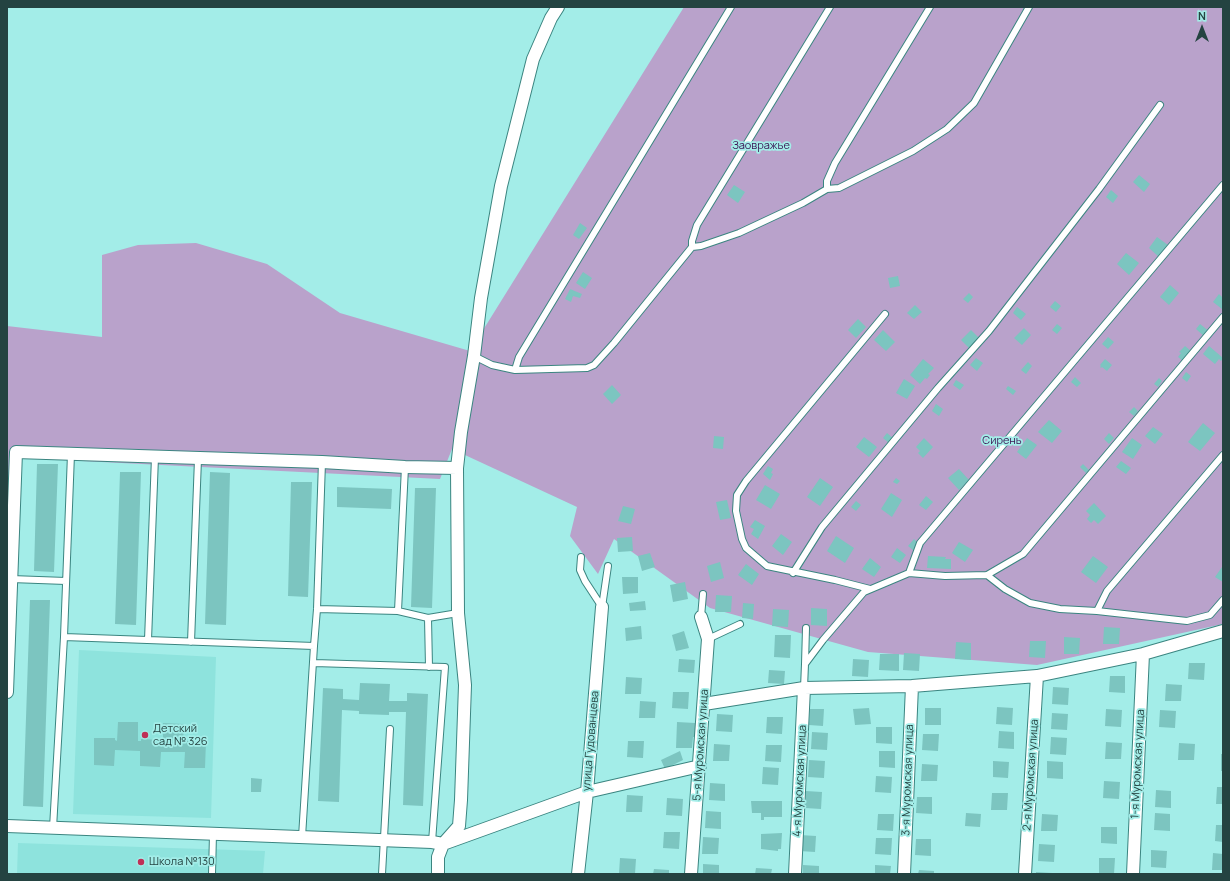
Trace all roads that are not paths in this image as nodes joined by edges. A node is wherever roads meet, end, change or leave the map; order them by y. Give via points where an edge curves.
1 (558, 7) edge
2 (731, 7) edge
3 (830, 7) edge
4 (930, 7) edge
5 (1029, 7) edge
6 (1160, 105) dead end
7 (1223, 185) edge
8 (827, 189) junction
9 (692, 247) junction
10 (884, 314) dead end
11 (1223, 317) edge
12 (474, 356) junction
13 (515, 370) junction
14 (71, 454) junction
15 (1223, 455) edge
16 (155, 457) junction
17 (198, 459) junction
18 (322, 462) junction
19 (405, 467) junction
20 (457, 468) junction
21 (582, 557) dead end
22 (608, 566) dead end
23 (793, 573) junction
24 (909, 573) junction
25 (988, 575) junction
26 (11, 579) junction
27 (66, 581) junction
28 (870, 589) junction
29 (703, 594) dead end
30 (1223, 600) edge
31 (602, 607) junction
32 (317, 609) junction
33 (398, 611) junction
34 (1097, 611) junction
35 (458, 613) junction
36 (701, 617) joint
37 (428, 618) junction
38 (740, 624) dead end
39 (806, 628) dead end
40 (1223, 631) edge
41 (64, 637) junction
42 (148, 640) junction
43 (708, 640) junction
44 (191, 642) junction
45 (314, 646) junction
46 (1143, 654) junction
47 (314, 663) junction
48 (805, 664) junction
49 (429, 667) junction
50 (1037, 676) junction
51 (912, 686) junction
52 (804, 688) junction
53 (7, 692) edge
54 (704, 704) junction
55 (390, 728) dead end
56 (700, 766) junction
57 (587, 792) junction
58 (7, 826) edge
59 (53, 828) junction
60 (214, 834) junction
61 (302, 837) junction
62 (384, 840) junction
63 (438, 843) junction
64 (212, 874) edge
65 (382, 874) edge
66 (438, 874) edge
67 (578, 874) edge
68 (691, 874) edge
69 (795, 874) edge
70 (904, 874) edge
71 (1025, 874) edge
72 (1133, 874) edge

1 - 12 street via 533,59 510,149 481,298
2 - 13 lane via 519,357
3 - 9 lane via 697,225
4 - 8 lane via 835,163 827,181
5 - 8 lane via 974,103 947,129 913,151 839,188
6 - 23 lane via 1099,189 989,331 822,527
7 - 24 lane via 920,543
8 - 9 lane via 739,233
9 - 13 lane via 594,365 587,368
10 - 23 lane via 737,495 736,511 746,548 766,566
11 - 25 lane via 1023,554
12 - 13 lane via 492,366
12 - 20 street
14 - 16 street
14 - 26 street via 16,452
14 - 27 lane
15 - 34 lane via 1107,591
16 - 17 street
16 - 42 lane
17 - 18 street
17 - 44 lane
18 - 19 street
18 - 32 lane
19 - 20 street
19 - 33 lane
20 - 35 street
21 - 31 lane via 580,570
22 - 31 lane
23 - 28 lane
24 - 25 lane via 945,576
24 - 28 lane
25 - 34 lane via 1005,589 1030,603 1060,609
26 - 27 lane
26 - 53 street
27 - 41 lane
28 - 48 lane via 864,592
29 - 36 lane
30 - 34 lane via 1210,615 1187,621
31 - 57 street, улица Гудованцева
32 - 33 lane
32 - 45 lane
33 - 37 lane
35 - 37 lane
35 - 63 street via 465,685 459,826
36 - 43 street, 5-я Муромская улица
37 - 49 lane
38 - 43 lane
39 - 48 lane
40 - 46 street
41 - 42 lane
41 - 59 lane
42 - 44 lane
43 - 54 street, 5-я Муромская улица
44 - 45 lane
45 - 47 lane
46 - 50 street
46 - 72 street, 1-я Муромская улица
47 - 49 lane
47 - 61 lane
48 - 52 lane
49 - 63 lane via 445,667
50 - 51 street
50 - 71 street, 2-я Муромская улица
51 - 52 street
51 - 70 street, 3-я Муромская улица
52 - 54 street
52 - 69 street, 4-я Муромская улица
54 - 56 street, 5-я Муромская улица
55 - 62 lane
56 - 57 street
56 - 68 street, 5-я Муромская улица
57 - 63 street
57 - 67 street, улица Гудованцева
58 - 59 street
59 - 60 street
60 - 61 street
60 - 64 lane
61 - 62 street
62 - 63 street
62 - 65 lane
63 - 66 street

